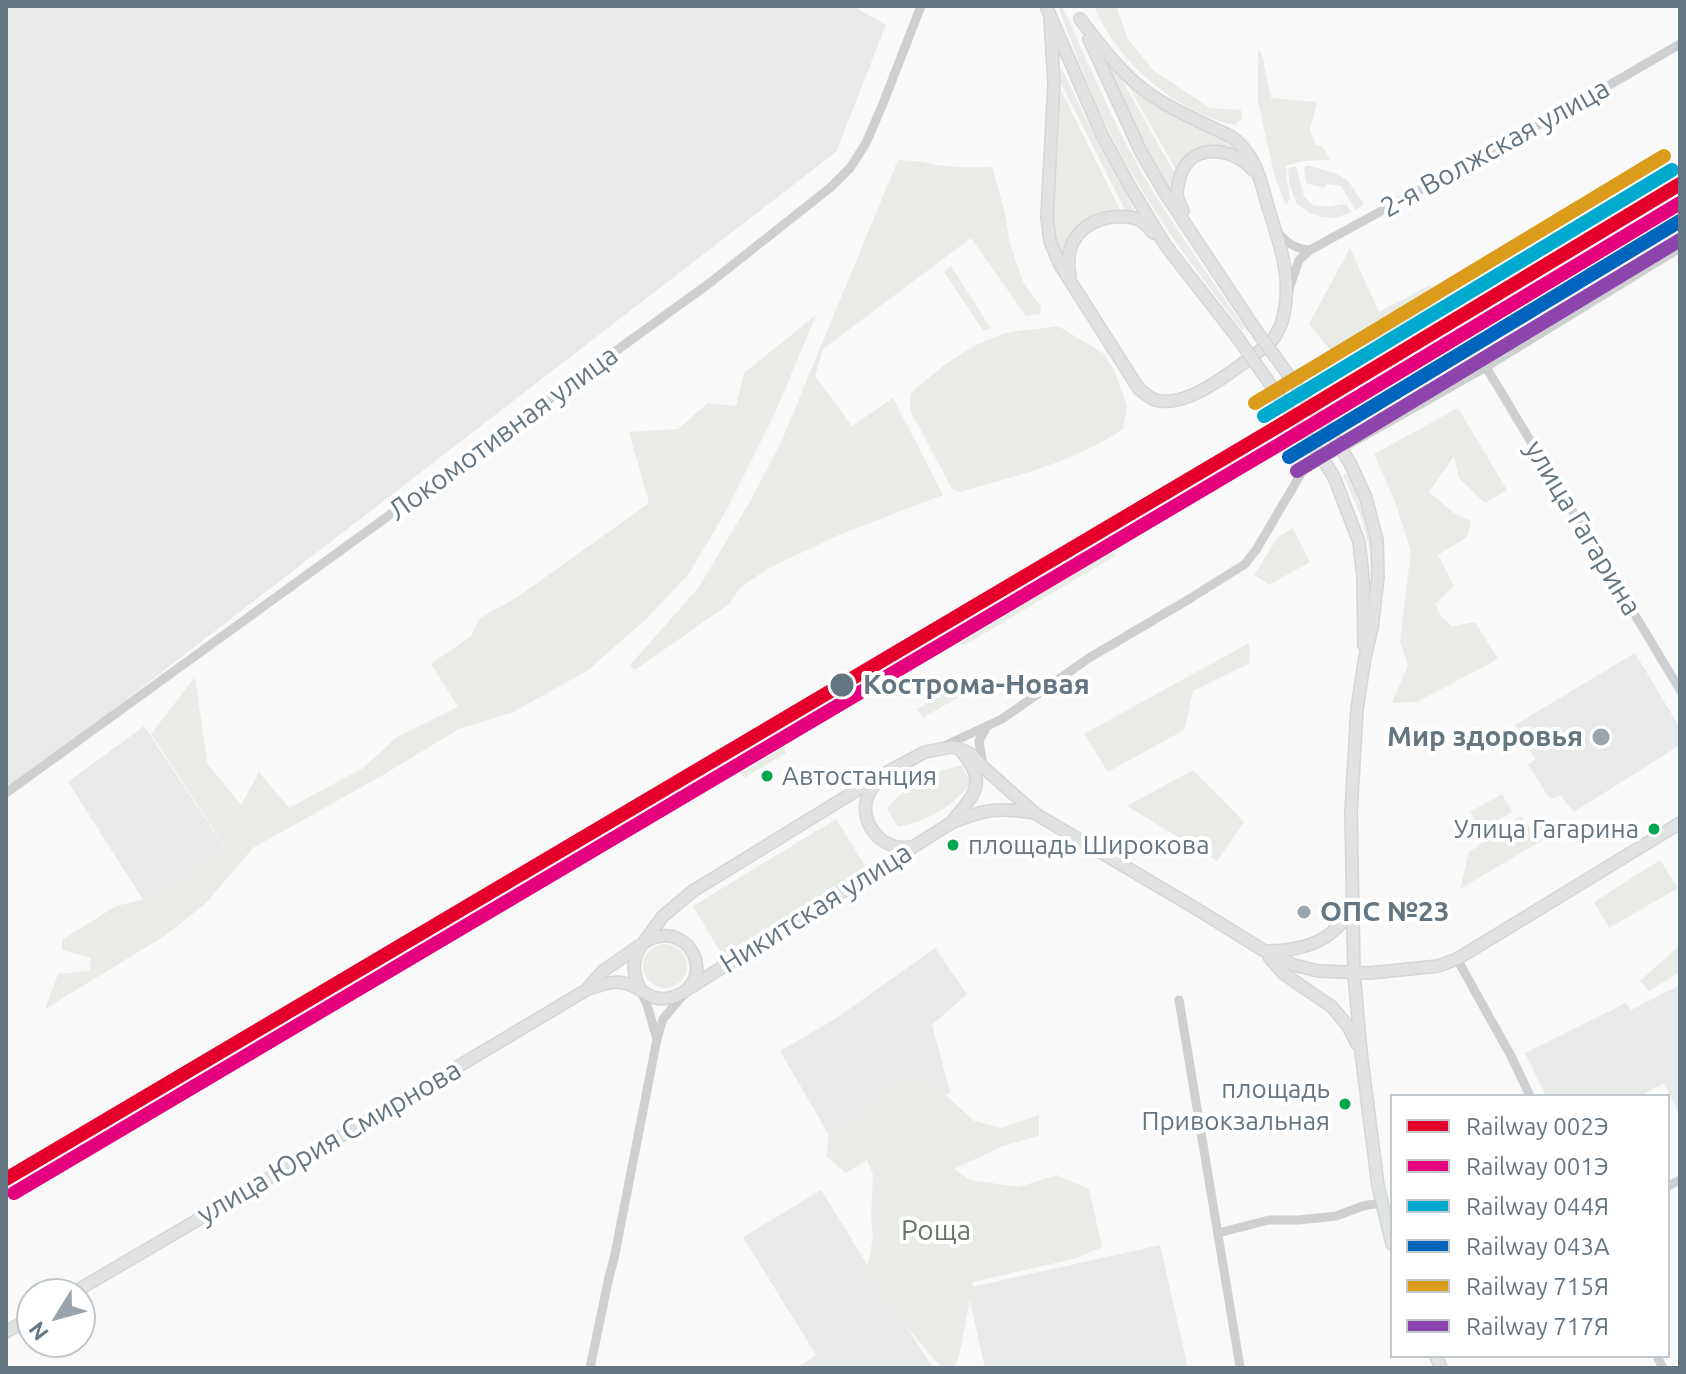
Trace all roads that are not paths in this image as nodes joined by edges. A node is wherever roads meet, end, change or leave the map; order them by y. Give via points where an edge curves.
1 (921, 6) edge
2 (1076, 6) edge
3 (1048, 12) edge
4 (1080, 19) junction
5 (1680, 44) edge
6 (1259, 176) junction
7 (1188, 227) junction
8 (1275, 230) junction
9 (1166, 246) junction
10 (1680, 248) edge
11 (1310, 250) junction
12 (1072, 284) junction
13 (1287, 296) junction
14 (1486, 367) junction
15 (1365, 657) junction
16 (1680, 690) edge
17 (986, 728) junction
18 (940, 748) junction
19 (958, 748) junction
20 (984, 768) junction
21 (880, 776) junction
22 (977, 786) junction
23 (6, 793) edge
24 (1036, 814) junction
25 (951, 823) junction
26 (1680, 823) edge
27 (915, 846) junction
28 (1352, 907) junction
29 (643, 943) junction
30 (1263, 950) junction
31 (1457, 959) junction
32 (1354, 973) junction
33 (588, 989) junction
34 (688, 989) junction
35 (641, 991) junction
36 (1179, 1000) dead end
37 (657, 1039) junction
38 (1361, 1052) junction
39 (1529, 1094) edge
40 (1381, 1203) junction
41 (1218, 1233) junction
42 (1390, 1237) edge
43 (96, 1279) edge
44 (1240, 1367) edge
45 (590, 1368) edge

1 - 23 street, Локомотивная улица via 866,143 831,187 711,282
2 - 4 main road
3 - 9 main road via 1102,135
3 - 12 main road via 1054,83 1047,217 1050,241
4 - 6 main road via 1142,89 1240,143
4 - 7 main road via 1141,152
5 - 11 street, 2-я Волжская улица
6 - 7 main road via 1225,152 1192,159 1180,176 1177,194
6 - 8 main road
7 - 15 main road, bridge via 1337,442 1366,498 1377,540 1378,577
8 - 11 street via 1284,241
8 - 13 main road
9 - 12 main road via 1136,218 1101,219 1076,237 1069,251
9 - 15 main road, bridge via 1334,477 1359,542
10 - 14 street
11 - 13 street via 1299,260
12 - 13 main road via 1139,389 1153,399 1169,401 1205,389 1269,344 1281,326
14 - 16 street, улица Гагарина
14 - 17 street via 1307,468 1245,564 1089,658
15 - 28 main road via 1351,812
17 - 18 street
17 - 20 street via 979,741
18 - 19 main road
18 - 21 main road
19 - 20 main road
19 - 22 main road via 972,767
20 - 22 street
20 - 24 main road
21 - 27 main road via 866,803 873,830 893,847
21 - 29 main road via 693,891 663,916
22 - 25 main road
24 - 25 main road, Никитская улица via 998,809
24 - 30 main road
25 - 27 main road, Никитская улица
26 - 31 main road
27 - 34 main road, Никитская улица
28 - 30 main road via 1343,922 1316,944
28 - 32 main road
29 - 33 main road via 603,971
29 - 34 main road via 667,935 688,946 697,966
29 - 35 main road via 634,968
30 - 32 main road via 1294,965
30 - 38 main road via 1284,974 1332,1007
31 - 32 main road via 1438,966
31 - 39 street
32 - 38 main road
33 - 35 main road via 611,981
33 - 43 main road, улица Юрия Смирнова
34 - 35 main road via 662,999
34 - 37 street via 663,1019
35 - 37 street
36 - 41 street
37 - 45 street
38 - 40 main road
40 - 41 street via 1336,1216 1269,1220
40 - 42 main road
41 - 44 street

